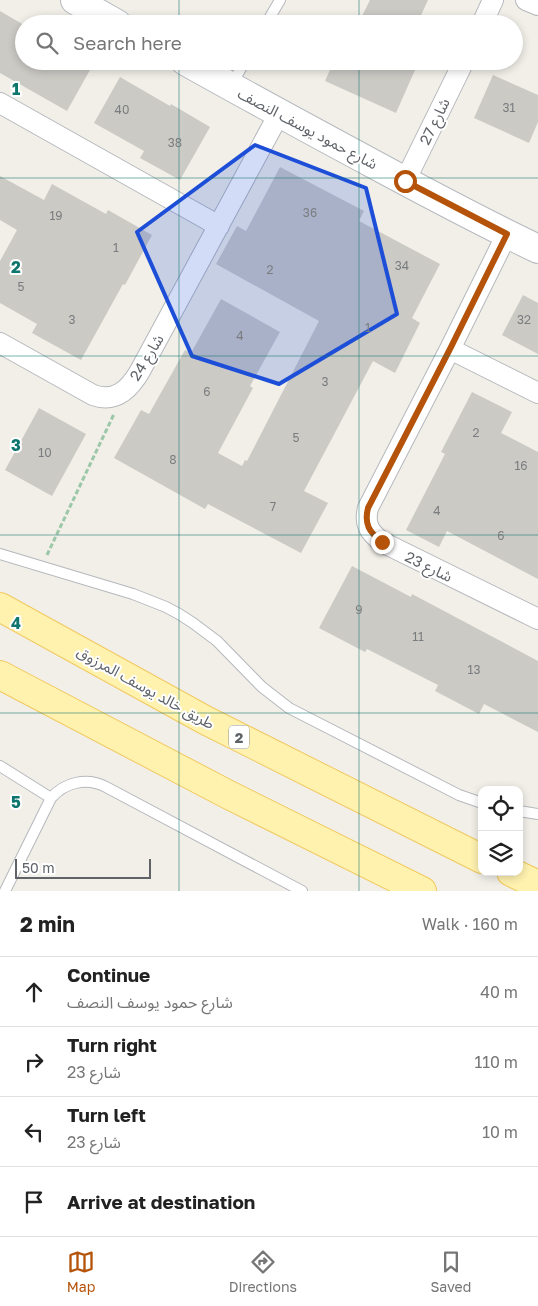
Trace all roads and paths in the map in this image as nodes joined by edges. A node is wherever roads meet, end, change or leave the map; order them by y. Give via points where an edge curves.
1 (75, 0) edge
2 (280, 0) edge
3 (493, 0) edge
4 (526, 0) edge
5 (538, 6) edge
6 (102, 15) edge
7 (271, 15) edge
8 (486, 15) edge
9 (201, 70) edge
10 (240, 70) edge
11 (460, 70) edge
12 (230, 86) junction
13 (0, 103) edge
14 (279, 114) junction
15 (405, 181) junction
16 (219, 226) junction
17 (507, 234) junction
18 (538, 249) edge
19 (0, 343) edge
20 (450, 349) junction
21 (538, 393) edge
22 (116, 396) junction
23 (0, 554) edge
24 (42, 567) junction
25 (0, 607) edge
26 (538, 619) edge
27 (0, 676) edge
28 (0, 766) edge
29 (51, 798) junction
30 (478, 802) edge
31 (523, 812) edge
32 (538, 814) edge
33 (478, 856) edge
34 (519, 876) edge
35 (538, 885) edge
36 (6, 891) edge
37 (302, 891) edge
38 (422, 891) edge

1 - 6 street
2 - 7 lane
3 - 8 street
4 - 5 street
9 - 12 street, شارع حمود يوسف النصف
10 - 12 lane
11 - 15 street, شارع 27
12 - 14 street, شارع حمود يوسف النصف
13 - 16 street
14 - 15 street, شارع حمود يوسف النصف
14 - 16 street, شارع 24
15 - 17 street, شارع حمود يوسف النصف
16 - 22 street, شارع 24 via 140,372 128,388
17 - 18 street, شارع حمود يوسف النصف
17 - 20 street, شارع 23
19 - 22 street via 93,395
20 - 21 street
20 - 26 street, شارع 23 via 368,508 366,520 374,537 382,542
22 - 24 path via 113,417
23 - 24 lane
24 - 30 lane via 166,607 217,641 262,687 289,708 459,795
25 - 33 main road, طريق خالد يوسف المرزوق / 2 via 205,720
27 - 38 main road
28 - 29 lane
29 - 36 lane
29 - 37 lane via 69,784 86,781 101,784
31 - 32 lane
34 - 35 main road

